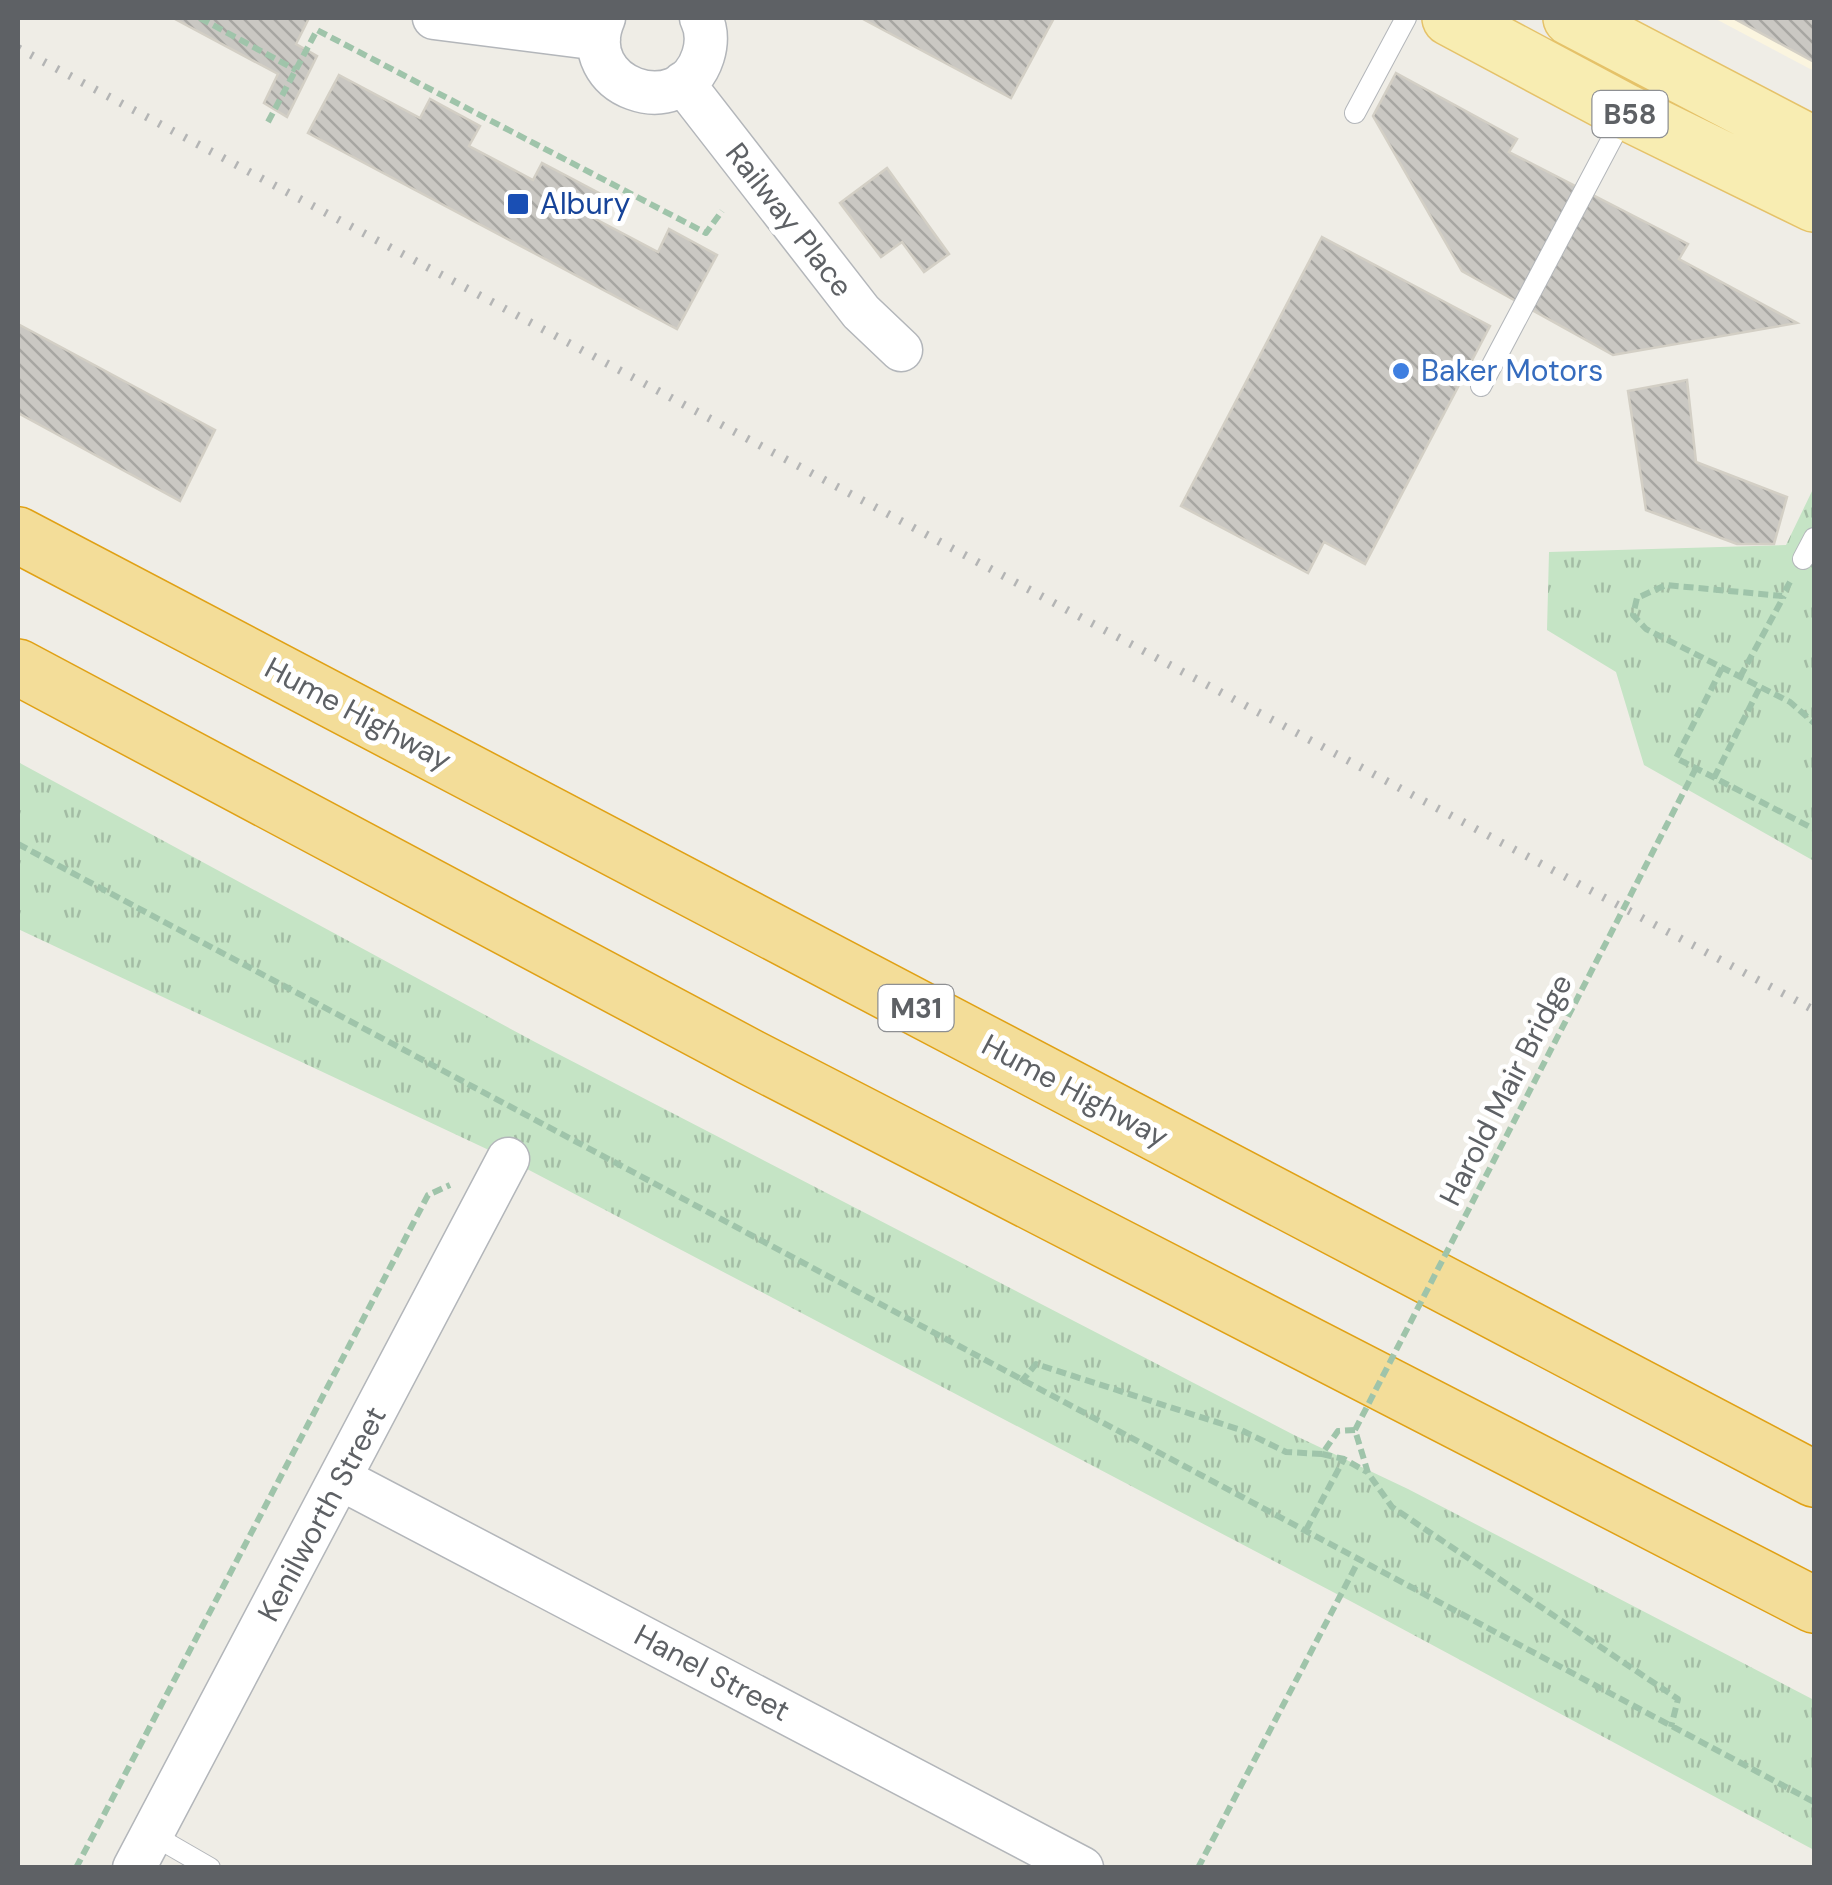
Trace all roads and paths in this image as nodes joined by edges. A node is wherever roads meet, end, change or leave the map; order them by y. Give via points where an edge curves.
1 (200, 18) edge
2 (434, 18) edge
3 (1406, 18) edge
4 (1450, 18) edge
5 (704, 20) edge
6 (601, 28) edge
7 (1604, 61) edge
8 (296, 70) junction
9 (684, 83) junction
10 (1355, 113) dead end
11 (268, 122) dead end
12 (1814, 145) edge
13 (1814, 204) edge
14 (722, 210) dead end
15 (901, 350) dead end
16 (1481, 386) dead end
17 (18, 534) edge
18 (1814, 538) edge
19 (1803, 559) joint
20 (1782, 596) dead end
21 (18, 667) edge
22 (1722, 668) junction
23 (1740, 676) junction
24 (1760, 687) junction
25 (1814, 722) edge
26 (1695, 770) junction
27 (1714, 778) junction
28 (1814, 829) edge
29 (18, 844) edge
30 (508, 1159) dead end
31 (1021, 1382) junction
32 (1355, 1430) junction
33 (1322, 1454) junction
34 (1344, 1459) junction
35 (1368, 1472) junction
36 (341, 1479) junction
37 (1814, 1479) edge
38 (1306, 1530) junction
39 (1360, 1558) junction
40 (1814, 1604) edge
41 (1671, 1727) junction
42 (1814, 1802) edge
43 (142, 1851) edge
44 (210, 1868) edge
45 (1082, 1868) edge
46 (1198, 1868) edge

1 - 8 path
2 - 6 street
3 - 10 lane
4 - 7 main road, B58
5 - 9 street via 702,59
6 - 9 street via 601,55 620,82 649,93
7 - 12 main road, B58
7 - 13 main road, B58
7 - 16 lane
8 - 11 path
8 - 14 path via 317,30 706,232
9 - 15 street, Railway Place via 850,299
17 - 37 highway, Hume Highway / M31
18 - 19 lane
19 - 23 path
20 - 22 path via 1666,585 1637,598 1634,615 1646,629
21 - 40 highway via 767,1066
22 - 23 path
22 - 26 path via 1676,758
23 - 24 path
24 - 25 path
24 - 27 path
26 - 27 path
26 - 32 path, Harold Mair Bridge, bridge
27 - 28 path
29 - 31 path
30 - 36 street, Kenilworth Street
31 - 33 path via 1036,1364 1241,1430 1286,1452
31 - 38 path
32 - 33 path via 1338,1431
32 - 35 path
33 - 34 path
34 - 35 path
34 - 38 path
35 - 41 path via 1392,1507 1678,1699
36 - 43 street, Kenilworth Street
36 - 45 street, Hanel Street
38 - 39 path
39 - 41 path
39 - 46 path
41 - 42 path
43 - 44 lane

